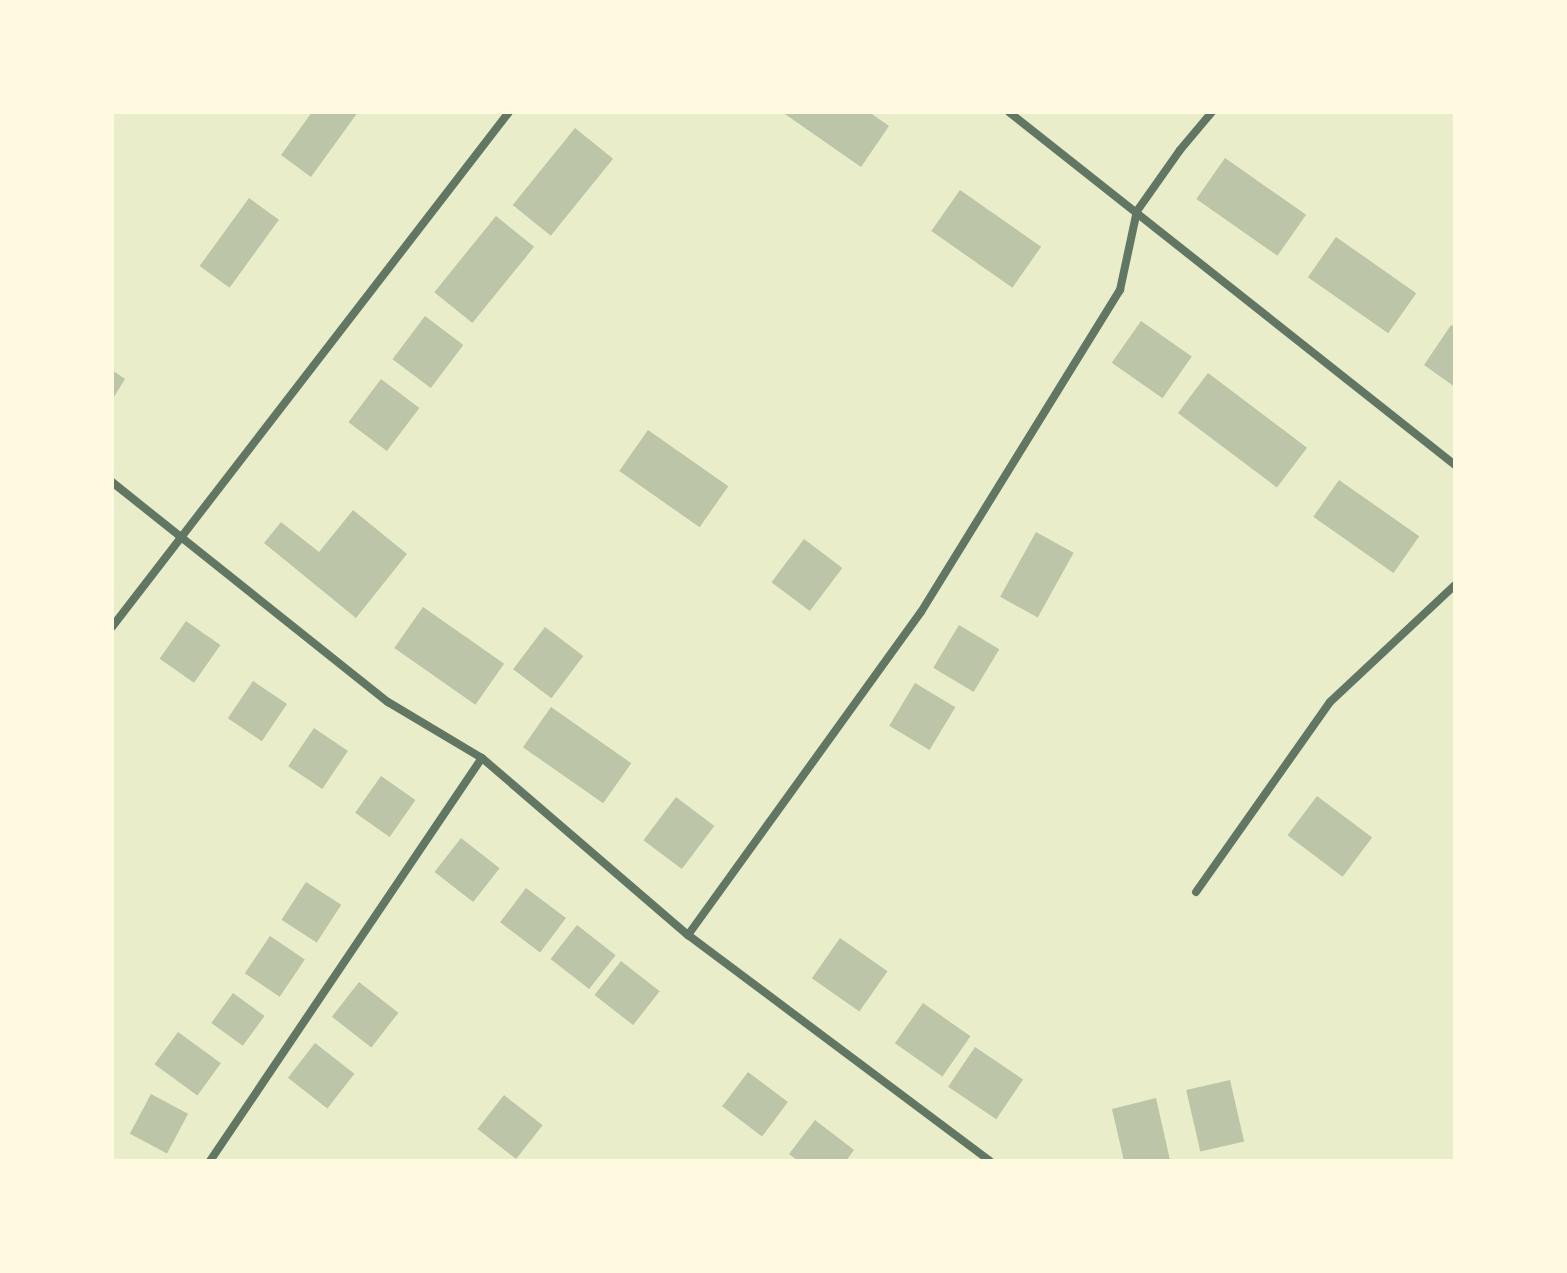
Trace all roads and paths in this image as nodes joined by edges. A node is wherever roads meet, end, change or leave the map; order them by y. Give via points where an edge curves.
1 (509, 112) edge
2 (1009, 112) edge
3 (1212, 112) edge
4 (1137, 211) junction
5 (1455, 465) edge
6 (112, 482) edge
7 (184, 538) junction
8 (1455, 585) edge
9 (112, 627) edge
10 (482, 758) junction
11 (1196, 892) dead end
12 (688, 935) junction
13 (210, 1161) edge
14 (990, 1161) edge

1 - 7 street
2 - 4 street
3 - 4 street
4 - 5 street
4 - 12 street via 1120,290 921,612
6 - 7 street
7 - 9 street
7 - 10 street via 388,702
8 - 11 street via 1330,702
10 - 12 street
10 - 13 street
12 - 14 street

